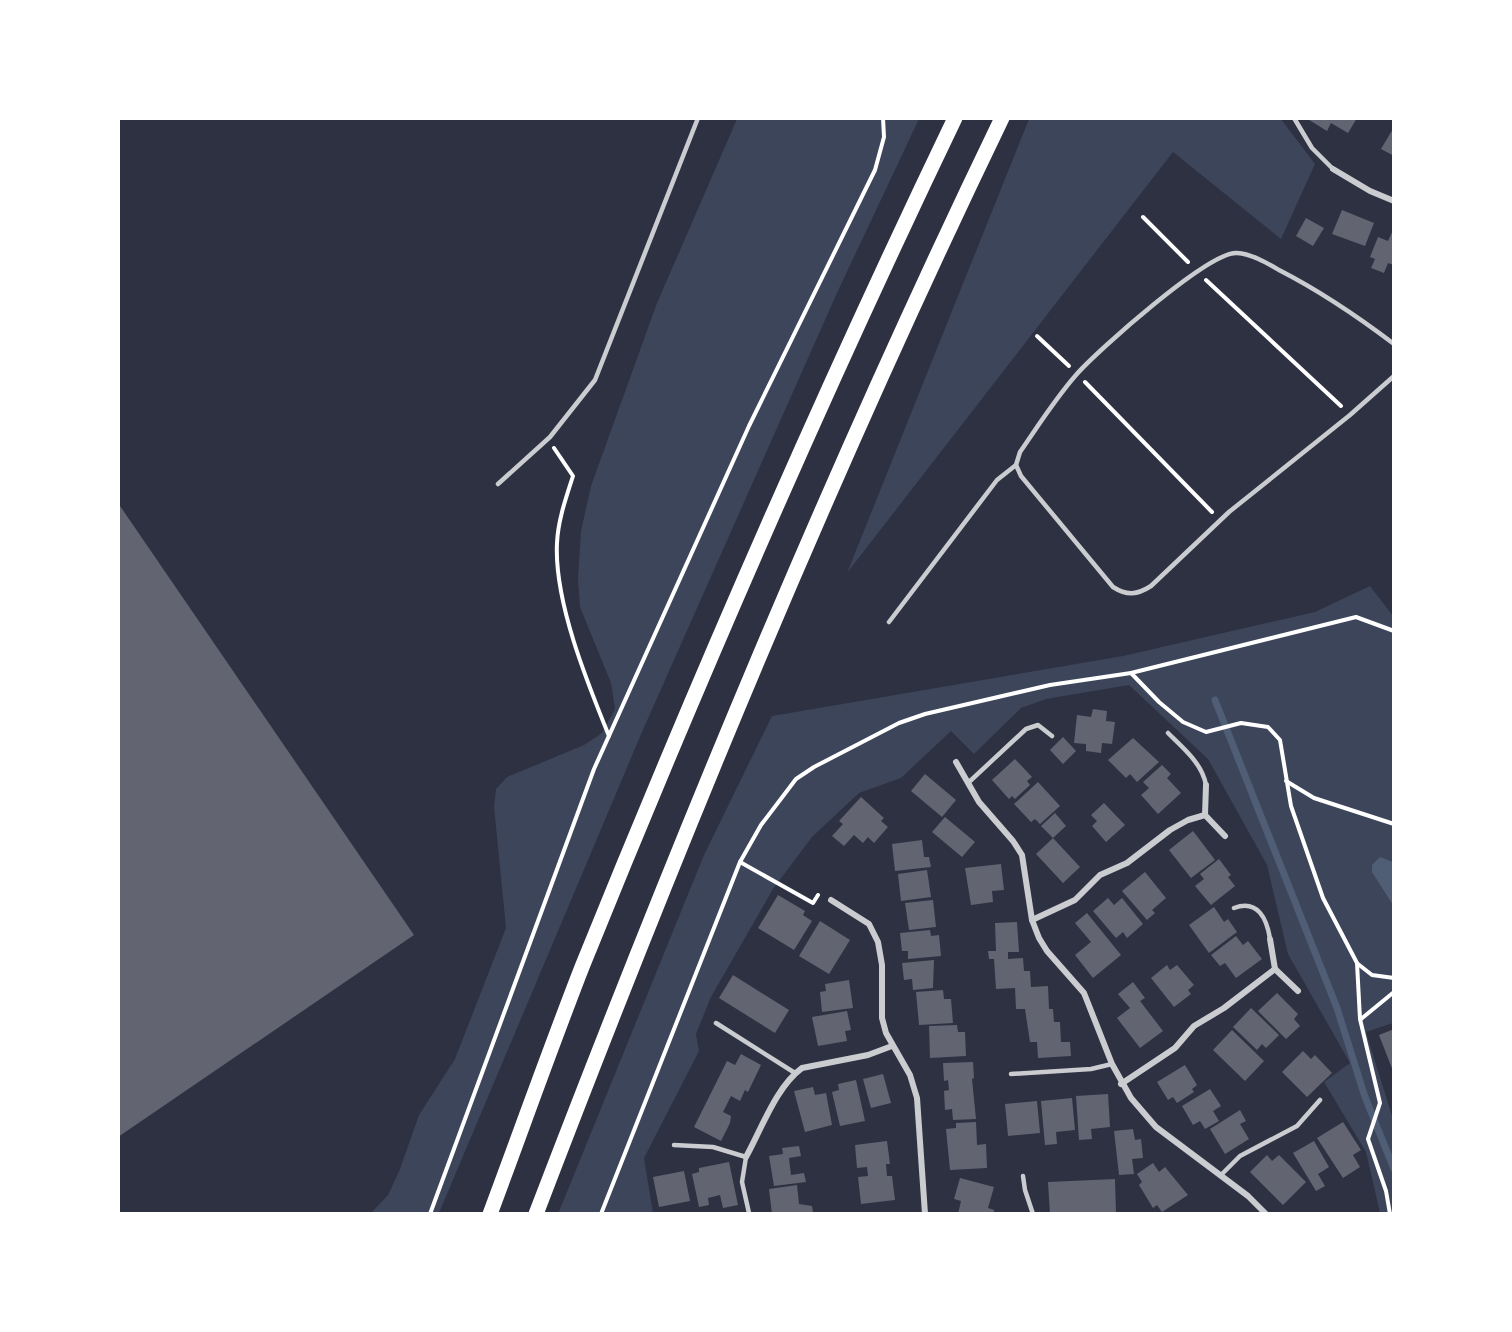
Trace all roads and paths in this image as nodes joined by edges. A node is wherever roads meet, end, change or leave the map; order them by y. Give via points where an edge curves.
1 (698, 118) edge
2 (883, 118) edge
3 (955, 118) edge
4 (1002, 118) edge
5 (1294, 118) edge
6 (1333, 169) joint
7 (1394, 201) edge
8 (1143, 217) dead end
9 (1197, 271) junction
10 (1038, 336) dead end
11 (1394, 344) edge
12 (1077, 374) junction
13 (1394, 376) edge
14 (1350, 415) junction
15 (547, 439) junction
16 (1016, 465) junction
17 (498, 484) dead end
18 (1220, 520) junction
19 (889, 622) dead end
20 (1394, 631) edge
21 (1131, 673) junction
22 (1168, 733) dead end
23 (1052, 736) dead end
24 (609, 737) junction
25 (957, 762) dead end
26 (1285, 780) junction
27 (968, 783) junction
28 (1206, 785) joint
29 (1205, 815) junction
30 (1394, 824) edge
31 (1225, 836) dead end
32 (740, 862) junction
33 (831, 900) joint
34 (1234, 908) dead end
35 (1032, 920) junction
36 (1270, 939) joint
37 (1357, 963) junction
38 (1275, 969) junction
39 (1394, 978) edge
40 (1298, 991) dead end
41 (1394, 992) edge
42 (1360, 1019) junction
43 (716, 1023) dead end
44 (892, 1046) junction
45 (1112, 1064) junction
46 (795, 1073) junction
47 (1011, 1074) dead end
48 (1122, 1084) junction
49 (1320, 1100) dead end
50 (674, 1145) dead end
51 (746, 1157) junction
52 (1221, 1175) junction
53 (1023, 1176) dead end
54 (749, 1213) edge
55 (430, 1214) edge
56 (490, 1214) edge
57 (536, 1214) edge
58 (601, 1214) edge
59 (925, 1214) edge
60 (1033, 1214) edge
61 (1266, 1214) edge
62 (1390, 1214) edge

1 - 15 lane via 595,380
2 - 24 path via 884,137 875,170 749,426
3 - 56 highway via 800,452 691,701 581,970
4 - 57 highway via 801,558 648,923
5 - 6 lane via 1312,148
6 - 7 street
8 - 9 path
9 - 11 lane via 1227,254 1238,252 1258,259 1329,298
9 - 12 lane via 1115,337
9 - 14 path
10 - 12 path
12 - 16 lane via 1020,452
12 - 18 path
13 - 14 lane
14 - 18 lane
15 - 17 lane
15 - 24 path via 573,473 559,520 559,577 577,646
16 - 18 lane via 1021,476 1122,593 1141,593 1151,586
16 - 19 lane via 997,480
20 - 21 path via 1356,617
21 - 26 path via 1184,722 1206,732 1241,723 1268,727 1280,740
21 - 32 path via 1050,685 899,723 796,779 761,825
22 - 28 lane via 1196,762
23 - 27 lane via 1038,725 1026,729
24 - 55 path
25 - 27 street
26 - 30 path via 1314,798
26 - 37 path via 1323,898
27 - 35 street via 1022,855
28 - 29 street
29 - 31 street
29 - 35 street via 1170,830 1127,863 1100,875 1075,900
32 - 33 path via 813,903 820,893
32 - 58 path
33 - 44 street via 869,924 874,932 882,964 882,1018
34 - 36 lane via 1245,905 1257,909
35 - 45 street via 1047,951 1084,993
36 - 38 street
37 - 39 path via 1372,975
37 - 42 path
38 - 40 street
38 - 48 street via 1194,1026 1174,1048
41 - 42 path
42 - 62 path via 1380,1103 1368,1139
43 - 46 lane
44 - 46 street
44 - 59 street via 910,1075 917,1098
45 - 47 lane
45 - 48 street
46 - 51 street
48 - 52 street via 1141,1113 1156,1127
49 - 52 lane via 1297,1126 1245,1152
50 - 51 lane via 713,1147
51 - 54 lane via 742,1182
52 - 61 street
53 - 60 lane

